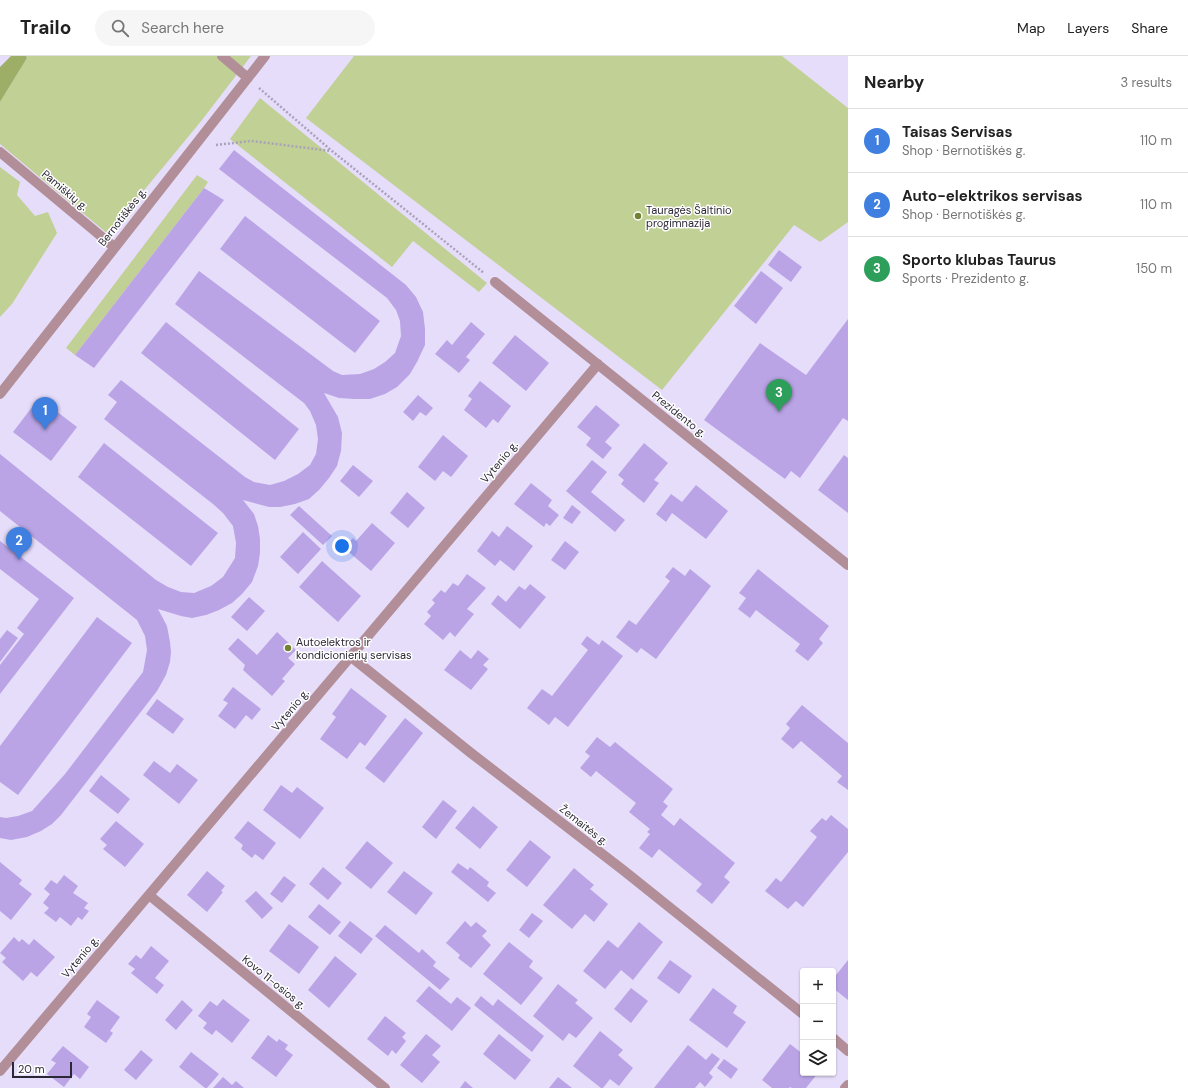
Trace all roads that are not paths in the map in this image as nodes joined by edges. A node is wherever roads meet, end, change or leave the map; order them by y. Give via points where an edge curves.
1 (222, 56) edge
2 (265, 56) edge
3 (248, 78) junction
4 (0, 152) edge
5 (114, 247) junction
6 (495, 282) road end
7 (598, 364) junction
8 (0, 394) edge
9 (848, 565) edge
10 (350, 656) junction
11 (149, 895) junction
12 (800, 1012) edge
13 (836, 1040) edge
14 (848, 1050) edge
15 (0, 1071) edge
16 (848, 1085) edge
17 (385, 1088) edge
18 (846, 1088) edge

1 - 3 street
2 - 3 street, Bernotiškės g.
3 - 5 street, Bernotiškės g.
4 - 5 street, Pamiškių g.
5 - 8 street, Bernotiškės g.
6 - 7 street, Prezidento g.
7 - 9 street, Prezidento g.
7 - 10 street, Vytenio g.
10 - 11 street, Vytenio g.
10 - 12 street, Žemaitės g.
11 - 15 street, Vytenio g.
11 - 17 street, Kovo 11-osios g.
13 - 14 street
16 - 18 street

